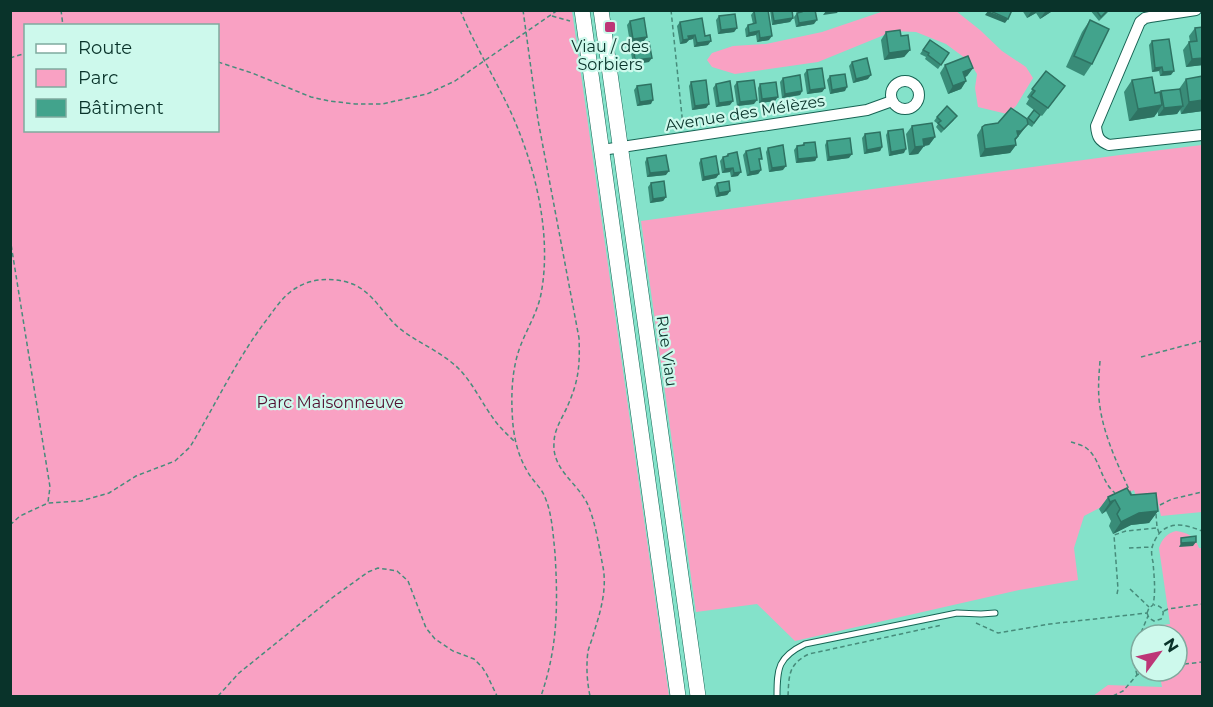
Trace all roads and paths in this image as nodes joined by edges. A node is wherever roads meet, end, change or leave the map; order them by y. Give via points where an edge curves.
1 (460, 10) edge
2 (523, 10) edge
3 (558, 10) edge
4 (671, 10) edge
5 (1196, 10) edge
6 (601, 11) edge
7 (551, 15) junction
8 (579, 15) edge
9 (525, 32) junction
10 (484, 61) junction
11 (219, 62) edge
12 (892, 101) dead end
13 (1203, 135) edge
14 (684, 137) junction
15 (620, 147) junction
16 (602, 150) junction
17 (10, 238) edge
18 (1203, 341) edge
19 (1141, 357) dead end
20 (1100, 361) dead end
21 (515, 442) junction
22 (1071, 442) dead end
23 (1203, 492) edge
24 (1116, 494) edge
25 (48, 503) junction
26 (1135, 503) edge
27 (1160, 505) edge
28 (1156, 508) edge
29 (10, 525) edge
30 (1157, 527) junction
31 (1203, 531) edge
32 (1160, 533) junction
33 (1152, 547) junction
34 (1129, 548) dead end
35 (1130, 589) dead end
36 (1117, 594) dead end
37 (1203, 604) edge
38 (1153, 605) junction
39 (1149, 608) junction
40 (1163, 611) junction
41 (995, 613) dead end
42 (1148, 615) junction
43 (971, 621) dead end
44 (951, 623) dead end
45 (1145, 623) edge
46 (1130, 683) edge
47 (218, 696) edge
48 (497, 696) edge
49 (541, 696) edge
50 (590, 696) edge
51 (678, 696) edge
52 (698, 696) edge
53 (777, 696) edge
54 (788, 696) edge
55 (1113, 696) edge

1 - 10 path
2 - 9 path
3 - 7 path
4 - 14 path
5 - 13 street via 1140,22 1096,126 1097,136 1109,146
6 - 8 street
6 - 15 main road, Rue Viau
7 - 8 path
7 - 9 path
8 - 16 main road
9 - 10 path
9 - 50 path via 579,338 576,384 557,429 554,453 587,503 604,571 603,604 588,650
10 - 11 path via 427,94 382,104 340,103 311,97
10 - 21 path via 521,136 542,216 541,295 514,369
12 - 14 street, Avenue des Mélèzes via 867,110
14 - 15 street, Avenue des Mélèzes
15 - 16 street, Avenue des Mélèzes
15 - 52 main road, Rue Viau
16 - 51 main road
17 - 25 path via 50,487
18 - 19 path
20 - 26 path via 1099,402 1109,442
21 - 25 path via 494,420 460,370 399,328 367,293 350,283 314,280 285,296 261,327 181,457 136,476 109,493 81,501
21 - 49 path via 530,476 544,494 554,546 558,595 554,649
22 - 24 path via 1091,453
23 - 27 path
25 - 29 path
28 - 30 path
30 - 32 path
30 - 36 path via 1114,535
31 - 32 path via 1181,524
32 - 33 path
33 - 34 path
33 - 38 path
35 - 39 path
37 - 40 path
38 - 39 path
38 - 40 path
39 - 42 path
40 - 42 path via 1163,617 1156,621
41 - 53 lane via 957,613 805,644 782,661
42 - 43 path via 998,633
42 - 45 path
44 - 54 path via 800,658 789,673
46 - 55 path
47 - 48 path via 239,673 332,598 378,568 397,571 408,581 426,628 435,639 482,667

